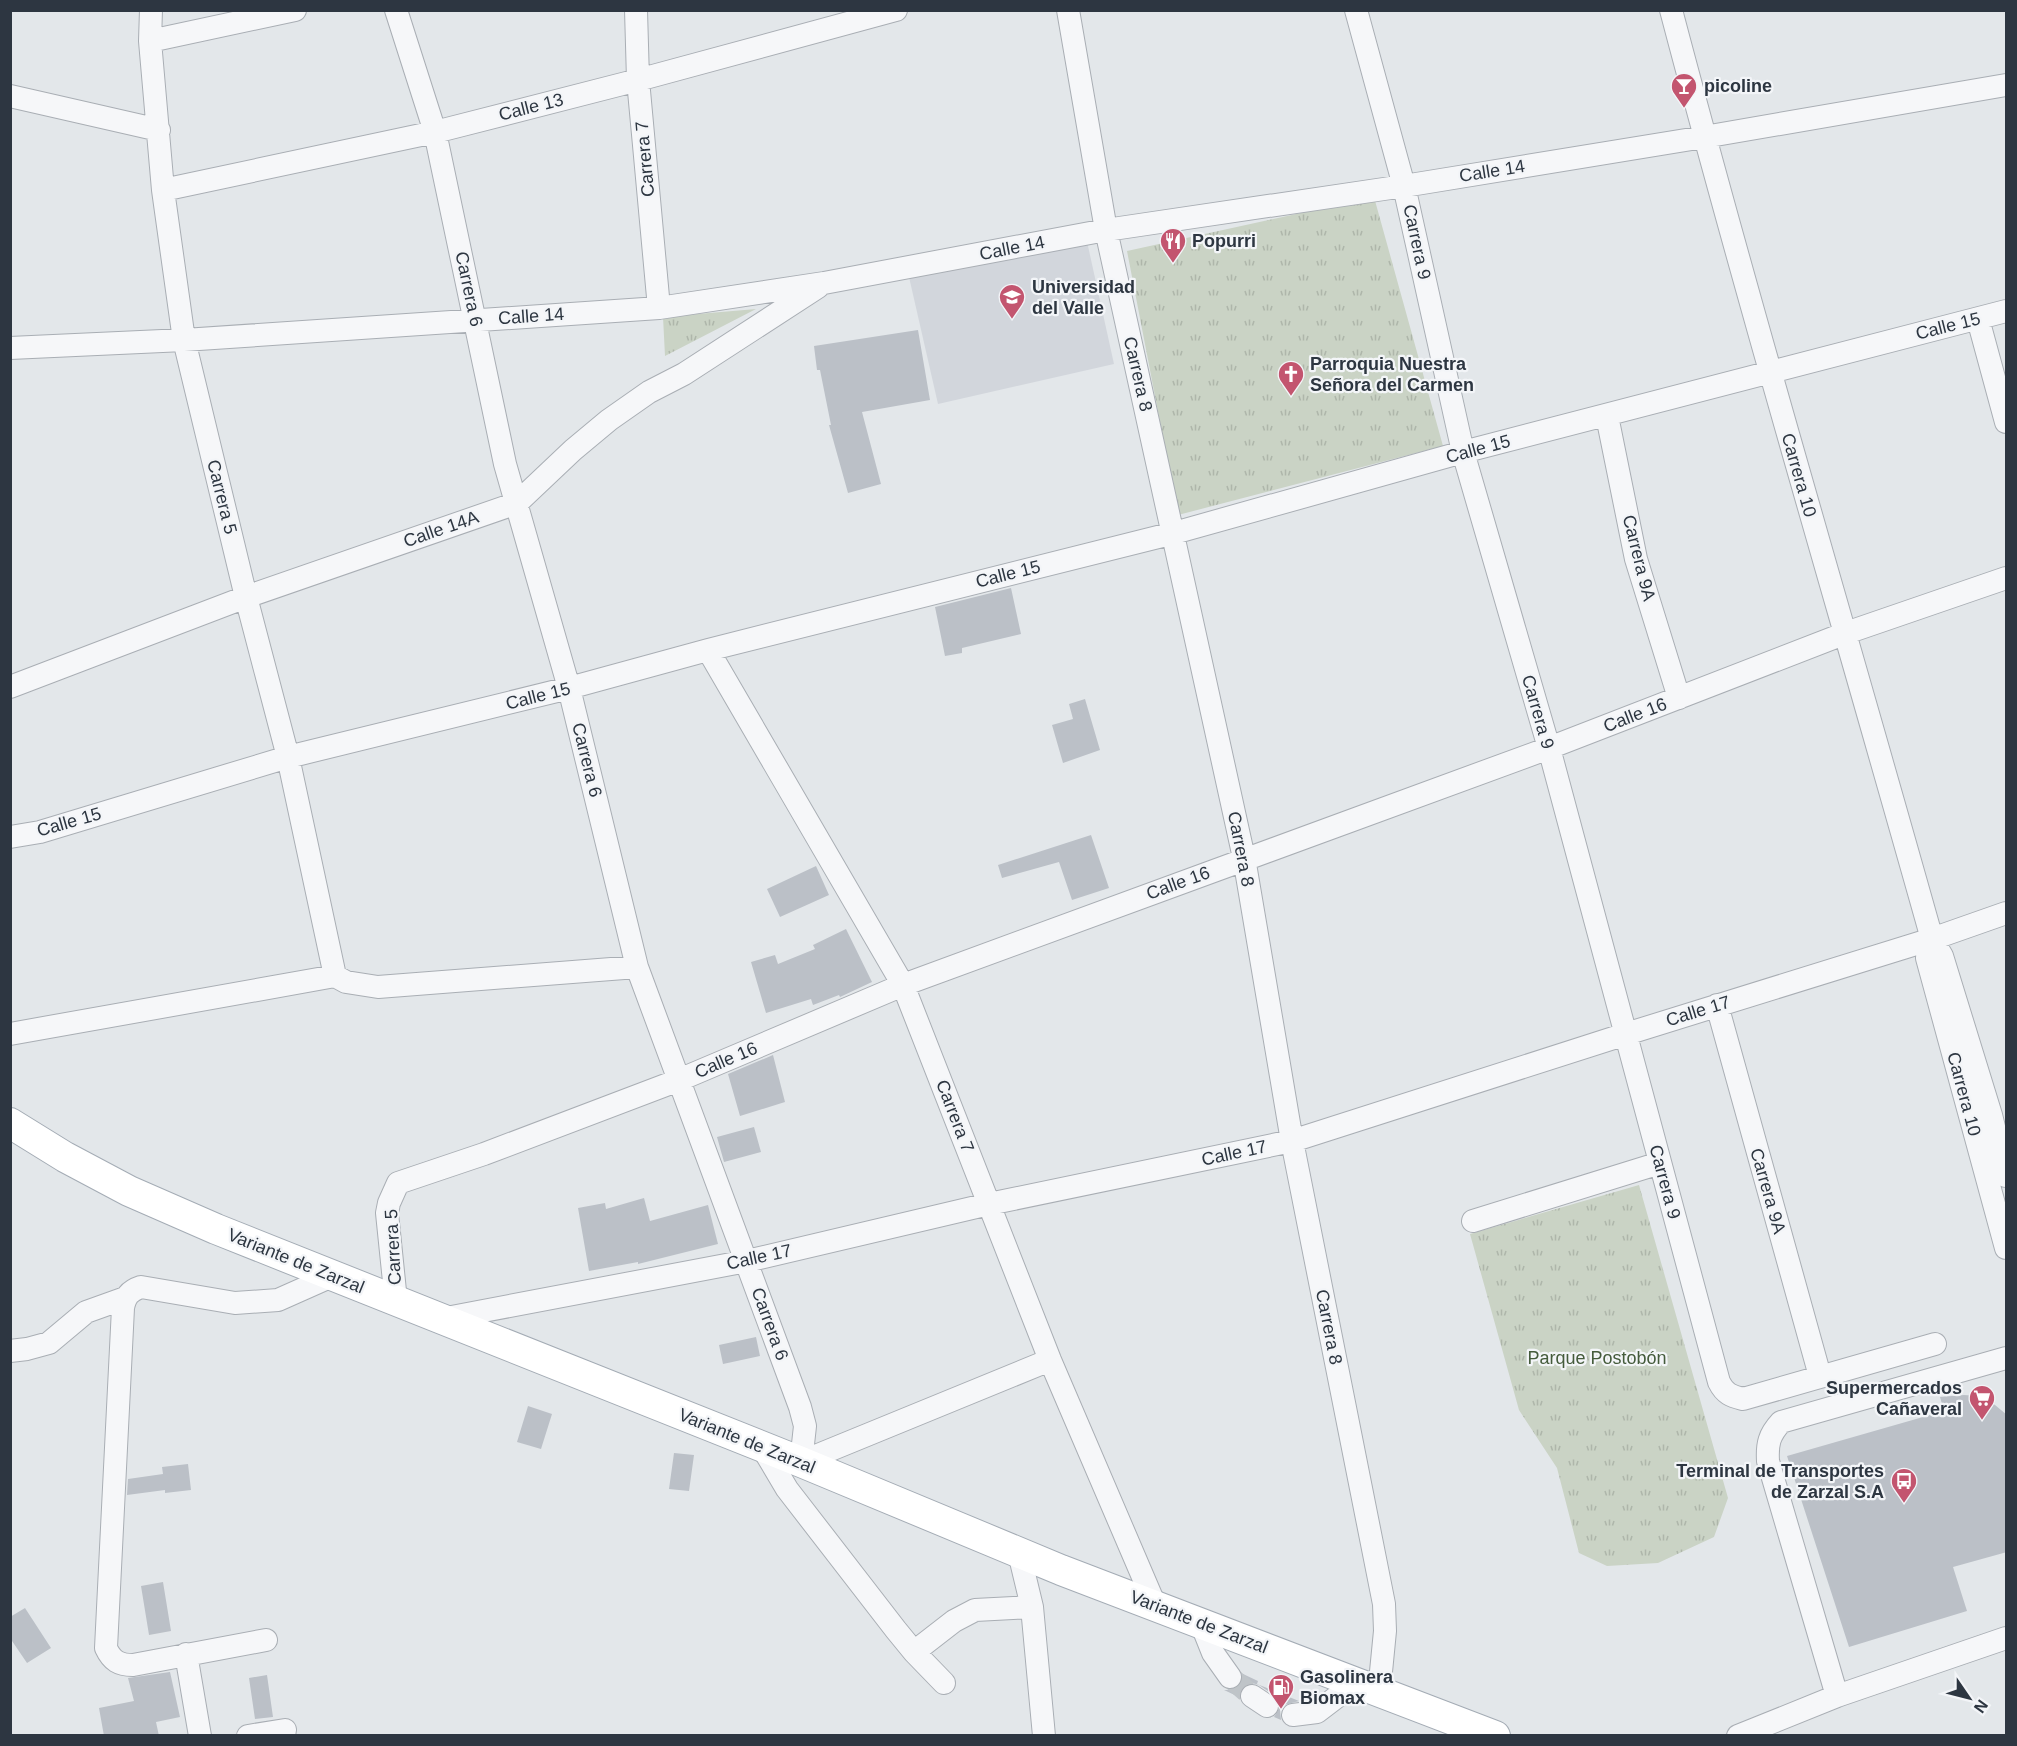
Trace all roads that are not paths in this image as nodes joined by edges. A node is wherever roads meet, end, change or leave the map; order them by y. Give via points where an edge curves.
1 (150, 10) edge
2 (295, 10) edge
3 (396, 10) edge
4 (636, 10) edge
5 (896, 10) edge
6 (1068, 10) edge
7 (1356, 10) edge
8 (1671, 10) edge
9 (150, 41) junction
10 (638, 80) junction
11 (2007, 85) edge
12 (10, 96) edge
13 (159, 130) junction
14 (435, 132) junction
15 (1704, 137) junction
16 (1404, 186) junction
17 (163, 190) junction
18 (1106, 230) junction
19 (824, 283) junction
20 (659, 308) junction
21 (2007, 311) edge
22 (476, 319) junction
23 (1978, 319) junction
24 (184, 340) junction
25 (10, 348) edge
26 (1769, 372) junction
27 (1607, 416) junction
28 (2007, 422) edge
29 (1463, 452) junction
30 (517, 503) junction
31 (1174, 533) junction
32 (2007, 578) edge
33 (246, 597) junction
34 (1846, 633) junction
35 (708, 650) junction
36 (10, 687) edge
37 (569, 688) junction
38 (1679, 698) junction
39 (1549, 748) junction
40 (288, 758) junction
41 (10, 837) edge
42 (1244, 858) junction
43 (2007, 913) edge
44 (1932, 939) junction
45 (637, 968) junction
46 (335, 976) junction
47 (903, 985) junction
48 (1717, 1005) junction
49 (10, 1034) edge
50 (1626, 1034) junction
51 (679, 1080) junction
52 (1999, 1112) edge
53 (10, 1123) edge
54 (1292, 1141) junction
55 (1660, 1163) junction
56 (457, 1164) joint
57 (2007, 1176) edge
58 (989, 1204) junction
59 (1473, 1221) dead end
60 (2007, 1248) edge
61 (747, 1261) junction
62 (332, 1275) junction
63 (125, 1298) junction
64 (396, 1301) junction
65 (441, 1319) junction
66 (1935, 1344) dead end
67 (10, 1351) edge
68 (2007, 1358) edge
69 (1050, 1359) junction
70 (1820, 1376) junction
71 (762, 1447) junction
72 (801, 1462) junction
73 (1019, 1553) junction
74 (1155, 1605) junction
75 (1032, 1607) junction
76 (1201, 1623) junction
77 (2007, 1638) edge
78 (266, 1640) dead end
79 (914, 1652) junction
80 (186, 1654) junction
81 (1230, 1677) tunnel mouth
82 (944, 1683) dead end
83 (1367, 1687) junction
84 (1837, 1696) junction
85 (1293, 1715) dead end
86 (285, 1730) dead end
87 (200, 1736) edge
88 (248, 1736) edge
89 (1044, 1736) edge
90 (1496, 1736) edge
91 (1738, 1736) edge

1 - 9 street, Carrera 5
2 - 9 street
3 - 14 street, Carrera 6
4 - 10 street, Carrera 7
5 - 10 street, Calle 13
6 - 18 street, Carrera 8
7 - 16 street, Carrera 9
8 - 15 street, Carrera 10
9 - 13 street, Carrera 5
10 - 14 street, Calle 13
10 - 20 street, Carrera 7
11 - 15 street, Calle 14
12 - 13 street
13 - 17 street, Carrera 5
14 - 17 street, Calle 13
14 - 22 street, Carrera 6
15 - 16 street, Calle 14
15 - 26 street, Carrera 10
16 - 18 street, Calle 14
16 - 29 street, Carrera 9
17 - 24 street, Carrera 5
18 - 19 street, Calle 14
18 - 31 street, Carrera 8
19 - 20 street, Calle 14
19 - 30 street, Calle 14A via 609,420
20 - 22 street, Calle 14
21 - 23 street, Calle 15
22 - 24 street, Calle 14
22 - 30 street, Carrera 6 via 505,464
23 - 26 street, Calle 15
23 - 28 street
24 - 25 street, Calle 14
24 - 33 street, Carrera 5
26 - 27 street, Calle 15
26 - 34 street, Carrera 10
27 - 29 street, Calle 15
27 - 38 street, Carrera 9A via 1636,559
29 - 31 street, Calle 15
29 - 39 street, Carrera 9
30 - 33 street, Calle 14A
30 - 37 street, Carrera 6
31 - 35 street, Calle 15
31 - 42 street, Carrera 8
32 - 34 street, Calle 16
33 - 36 street, Calle 14A
33 - 40 street, Carrera 5
34 - 38 street, Calle 16
34 - 44 street, Carrera 10
35 - 37 street, Calle 15
35 - 47 street, Carrera 7
37 - 40 street, Calle 15
37 - 45 street, Carrera 6
38 - 39 street, Calle 16
39 - 42 street, Calle 16
39 - 50 street, Carrera 9
40 - 41 street, Calle 15 via 40,832
40 - 46 street, Carrera 5
42 - 47 street, Calle 16
42 - 54 street, Carrera 8
43 - 44 street, Calle 17
44 - 48 street, Calle 17
44 - 52 street, Carrera 10 via 1942,956
44 - 60 street, Carrera 10 via 1927,958
45 - 46 street via 378,987 346,982
45 - 51 street, Carrera 6
46 - 49 street
47 - 51 street, Calle 16
47 - 58 street, Carrera 7
48 - 50 street, Calle 17
48 - 70 street, Carrera 9A
50 - 54 street, Calle 17
50 - 55 street, Carrera 9
51 - 56 street, Calle 16
51 - 61 street, Carrera 6
52 - 57 street, Carrera 10
53 - 62 main road, Variante de Zarzal via 129,1191
54 - 58 street, Calle 17
54 - 83 street, Carrera 8 via 1384,1604 1385,1631
55 - 59 street
55 - 70 street, Carrera 9 via 1724,1392 1743,1399
56 - 64 street, Carrera 5 via 398,1183 392,1194 387,1213
58 - 61 street, Calle 17
58 - 69 street, Carrera 7
61 - 65 street, Calle 17
61 - 72 street, Carrera 6 via 800,1407 805,1426
62 - 63 street via 278,1300 235,1302 141,1287
62 - 64 main road, Variante de Zarzal
63 - 67 street via 86,1312 49,1342
63 - 80 street via 106,1648 114,1661 123,1665
64 - 65 main road, Variante de Zarzal
65 - 71 main road, Variante de Zarzal
66 - 70 street
68 - 84 street via 1780,1422 1770,1433 1768,1461
69 - 72 street
69 - 74 street, Carrera 7
71 - 72 main road, Variante de Zarzal
71 - 79 street via 787,1489
72 - 73 main road, Variante de Zarzal
73 - 74 main road, Variante de Zarzal
73 - 75 street
74 - 76 main road, Variante de Zarzal
75 - 79 street via 975,1610
75 - 89 street
76 - 81 street via 1213,1653
76 - 83 main road, Variante de Zarzal
77 - 84 street
78 - 80 street
79 - 82 street
80 - 87 street
83 - 85 street via 1317,1712
83 - 90 main road, Variante de Zarzal
84 - 91 street
86 - 88 street

